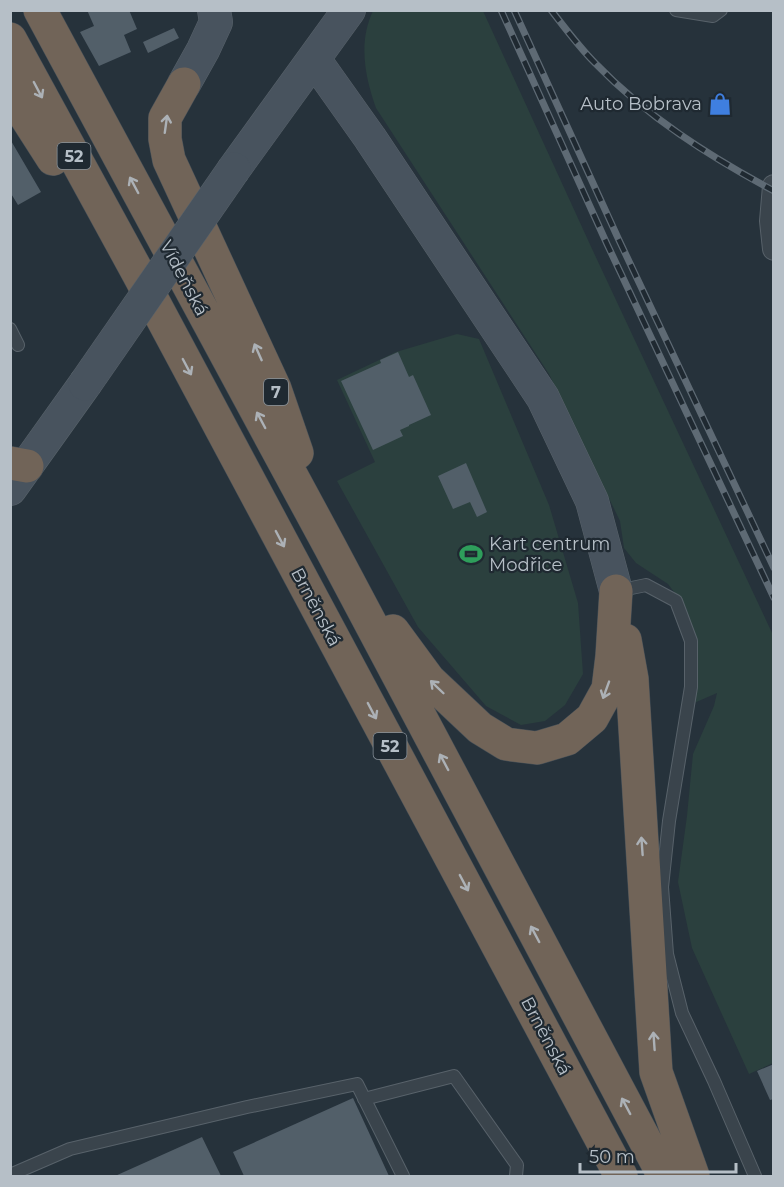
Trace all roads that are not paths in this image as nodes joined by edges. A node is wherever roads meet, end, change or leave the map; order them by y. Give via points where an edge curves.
1 (40, 10) edge
2 (214, 10) edge
3 (349, 10) edge
4 (676, 10) edge
5 (721, 10) edge
6 (10, 39) edge
7 (314, 59) junction
8 (184, 84) joint
9 (10, 93) edge
10 (774, 186) edge
11 (107, 218) junction
12 (774, 249) edge
13 (10, 329) edge
14 (18, 345) dead end
15 (16, 473) edge
16 (329, 545) junction
17 (616, 591) junction
18 (364, 1099) junction
19 (10, 1174) edge
20 (403, 1176) edge
21 (516, 1176) edge
22 (621, 1176) edge
23 (664, 1176) edge
24 (693, 1176) edge
25 (755, 1176) edge

16 -> 1 highway, Vídeňská / 52
2 - 8 main road via 216,22
3 - 7 main road
4 - 5 lane via 713,16
6 -> 11 highway, Brněnská / 52
7 - 15 main road, bridge via 85,384
7 - 17 main road via 543,398 592,501
16 -> 8 highway, 7 via 275,389 169,160 165,118
9 - 11 highway via 72,189
10 - 12 street
11 -> 22 highway, Brněnská / 52
13 - 14 lane
17 -> 16 highway via 608,689 592,718 567,739 537,748 506,744 480,728 429,680
23 -> 16 highway, 52
24 -> 17 highway via 656,1072 632,679
17 - 25 lane via 646,585 676,601 691,641 691,687 662,887 668,954 682,1013
18 - 19 lane via 357,1084 247,1107 70,1149
18 - 20 lane
18 - 21 lane via 454,1076 517,1165

